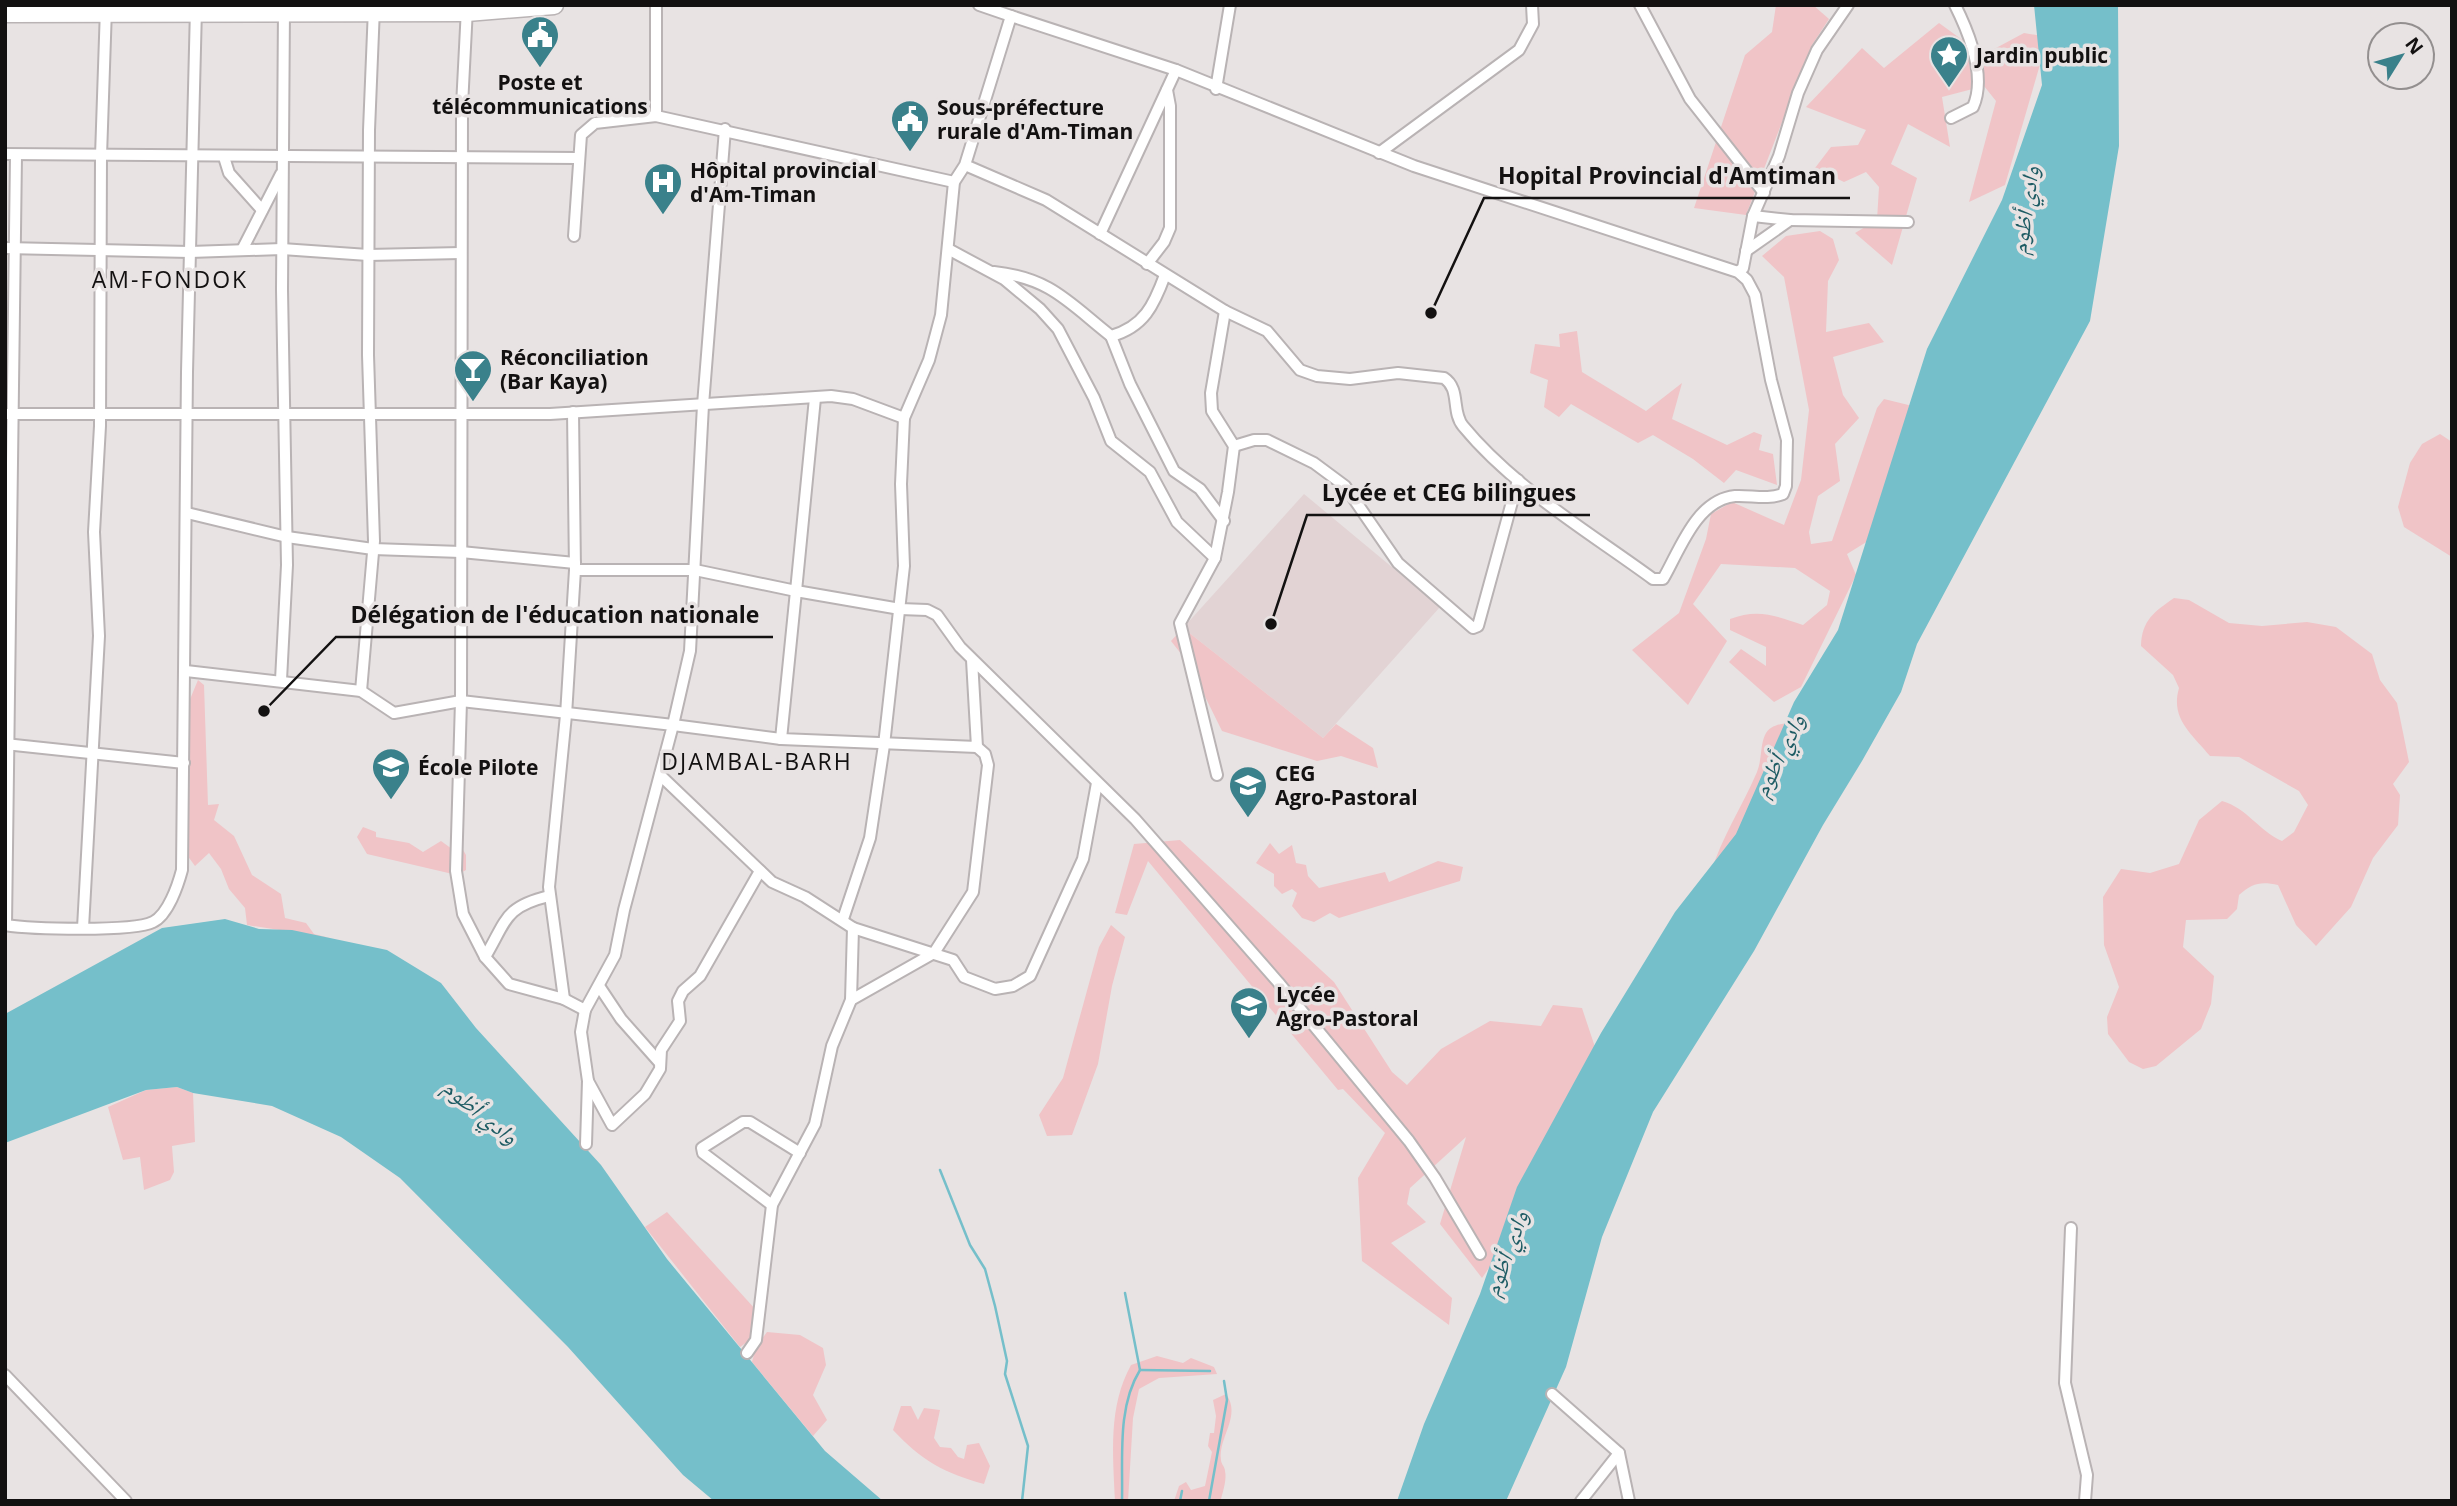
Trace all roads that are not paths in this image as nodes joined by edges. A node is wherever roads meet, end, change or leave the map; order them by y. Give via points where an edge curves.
1 (554, 5) edge
2 (656, 5) edge
3 (979, 5) edge
4 (1230, 5) edge
5 (1532, 5) edge
6 (1640, 5) edge
7 (1848, 5) edge
8 (1955, 5) edge
9 (106, 9) edge
10 (196, 9) edge
11 (284, 9) edge
12 (374, 9) edge
13 (467, 9) edge
14 (14, 10) edge
15 (1011, 16) junction
16 (1175, 70) junction
17 (1216, 89) junction
18 (1167, 90) junction
19 (656, 116) junction
20 (1951, 118) dead end
21 (725, 129) junction
22 (1379, 153) junction
23 (11, 154) edge
24 (101, 156) junction
25 (281, 156) junction
26 (192, 157) junction
27 (224, 157) junction
28 (368, 158) junction
29 (462, 158) junction
30 (577, 158) junction
31 (965, 165) junction
32 (282, 172) junction
33 (954, 182) junction
34 (1764, 193) junction
35 (262, 210) junction
36 (1754, 216) junction
37 (1790, 220) junction
38 (1908, 222) dead end
39 (1100, 234) junction
40 (574, 236) dead end
41 (10, 248) edge
42 (282, 249) junction
43 (948, 249) junction
44 (242, 250) junction
45 (101, 251) junction
46 (190, 251) junction
47 (1746, 251) junction
48 (461, 253) junction
49 (368, 255) junction
50 (1147, 264) junction
51 (989, 271) junction
52 (1738, 272) junction
53 (1165, 275) junction
54 (1225, 311) junction
55 (1111, 337) junction
56 (816, 398) junction
57 (703, 405) junction
58 (573, 412) junction
59 (461, 413) junction
60 (8, 414) edge
61 (100, 414) junction
62 (370, 415) junction
63 (187, 416) junction
64 (285, 416) junction
65 (904, 418) junction
66 (1234, 446) junction
67 (1518, 480) junction
68 (187, 513) junction
69 (1224, 521) junction
70 (286, 537) junction
71 (373, 549) junction
72 (461, 552) junction
73 (1215, 558) junction
74 (575, 567) junction
75 (695, 570) junction
76 (796, 591) junction
77 (900, 609) junction
78 (972, 660) junction
79 (186, 671) junction
80 (281, 680) junction
81 (361, 691) junction
82 (461, 701) junction
83 (566, 715) junction
84 (673, 725) junction
85 (781, 739) junction
86 (8, 744) edge
87 (884, 745) junction
88 (977, 747) junction
89 (91, 754) junction
90 (184, 763) junction
91 (660, 775) junction
92 (1217, 775) dead end
93 (1097, 783) junction
94 (760, 872) junction
95 (549, 896) junction
96 (843, 919) junction
97 (6, 925) edge
98 (83, 928) junction
99 (853, 928) junction
100 (934, 953) junction
101 (485, 957) junction
102 (599, 986) junction
103 (564, 999) junction
104 (851, 999) junction
105 (585, 1010) junction
106 (661, 1064) junction
107 (587, 1081) junction
108 (586, 1144) dead end
109 (800, 1153) junction
110 (772, 1205) junction
111 (2071, 1228) dead end
112 (1480, 1254) dead end
113 (747, 1353) dead end
114 (5, 1375) edge
115 (1552, 1394) dead end
116 (1619, 1453) junction
117 (127, 1501) edge
118 (1581, 1501) edge
119 (1629, 1501) edge
120 (2085, 1501) edge

1 - 13 main road
2 - 19 street
3 - 15 street
4 - 17 street
5 - 22 street via 1533,24 1519,50
6 - 34 street via 1690,99
7 - 34 street via 1817,50
8 - 20 street via 1974,54 1978,92 1973,107
9 - 10 main road
9 - 14 main road
9 - 24 street
10 - 11 main road
10 - 26 street
11 - 12 main road
11 - 25 street
12 - 13 main road
12 - 28 street
13 - 29 street
15 - 16 street
15 - 31 street
16 - 17 street
16 - 18 street
17 - 22 street
18 - 39 street
18 - 50 street via 1170,228
19 - 21 street
19 - 30 street via 596,123 581,135
21 - 33 street
21 - 57 street
22 - 52 street
23 - 24 street
23 - 41 street
24 - 26 street
24 - 45 street
25 - 27 street
25 - 28 street
25 - 32 street
26 - 27 street
26 - 46 street
27 - 35 street via 229,173
28 - 29 street
28 - 49 street
29 - 30 street
29 - 48 street
30 - 40 street
31 - 33 street
31 - 39 street via 1046,200
32 - 35 street
32 - 42 street
33 - 43 street
34 - 36 street
35 - 44 street
36 - 37 street
36 - 47 street
37 - 38 street
37 - 47 street
39 - 50 street
41 - 45 street
41 - 60 street
42 - 44 street
42 - 49 street
42 - 64 street
43 - 51 street
43 - 65 street via 941,315 929,360
44 - 46 street
45 - 46 street
45 - 61 street
46 - 63 street
47 - 52 street
48 - 49 street
48 - 59 street
49 - 62 street
50 - 53 street
51 - 55 street via 1022,275 1049,285
51 - 73 street via 1022,294 1058,329 1111,441 1150,472 1177,522
52 - 67 street via 1755,295 1787,440 1783,494 1774,498 1734,496 1704,510 1659,581
53 - 54 street
53 - 55 street via 1152,310 1129,331
54 - 66 street via 1212,411
54 - 67 street via 1267,331 1293,366 1317,376 1350,379 1398,373 1444,378 1454,389 1462,425
55 - 69 street via 1174,471 1200,489
56 - 57 street
56 - 65 street via 842,397
56 - 76 street
57 - 58 street
57 - 75 street
58 - 59 street
58 - 74 street
59 - 62 street
59 - 72 street
60 - 61 street
60 - 86 street
61 - 63 street
61 - 89 street via 94,531 99,636
62 - 64 street
62 - 71 street
63 - 64 street
63 - 68 street
64 - 70 street
65 - 77 street
66 - 67 street via 1267,440 1314,463 1345,486 1398,562 1473,628 1478,626
66 - 69 street
68 - 70 street
68 - 79 street
69 - 73 street
70 - 71 street
70 - 80 street
71 - 72 street
71 - 81 street
72 - 74 street
72 - 82 street
73 - 92 street via 1180,623
74 - 75 street
74 - 83 street
75 - 76 street
75 - 84 street via 690,650
76 - 77 street
76 - 85 street
77 - 78 street via 937,615
77 - 87 street
78 - 88 street
78 - 93 street
79 - 80 street
79 - 90 street
80 - 81 street
81 - 82 street via 394,713
82 - 83 street
82 - 101 street via 456,871 463,915
83 - 84 street
83 - 95 street
84 - 85 street
84 - 91 street
85 - 87 street
86 - 89 street
86 - 97 street
87 - 88 street
87 - 96 street via 870,838
88 - 100 street via 988,765 975,888
89 - 90 street
89 - 98 street
90 - 98 street via 182,870 163,913 152,923
91 - 94 street
91 - 102 street via 615,955
93 - 100 street via 1083,859 1030,976 995,989 964,977 953,960
93 - 112 street via 1135,819 1269,972 1409,1141
94 - 96 street
94 - 106 street via 700,976 683,991 678,1001 680,1021 661,1050
95 - 101 street via 522,902 513,909
95 - 103 street
96 - 99 street
97 - 98 street
99 - 100 street
99 - 104 street
100 - 104 street
101 - 103 street via 509,984
102 - 105 street
102 - 106 street
103 - 105 street
104 - 109 street via 830,1051 815,1124
105 - 107 street via 581,1032
106 - 107 street via 645,1094 612,1125
107 - 108 street
109 - 110 street
109 - 110 street via 747,1122 702,1149
110 - 113 street via 756,1340
111 - 120 street via 2065,1383 2087,1475
114 - 117 street
115 - 116 street
116 - 118 street
116 - 119 street

